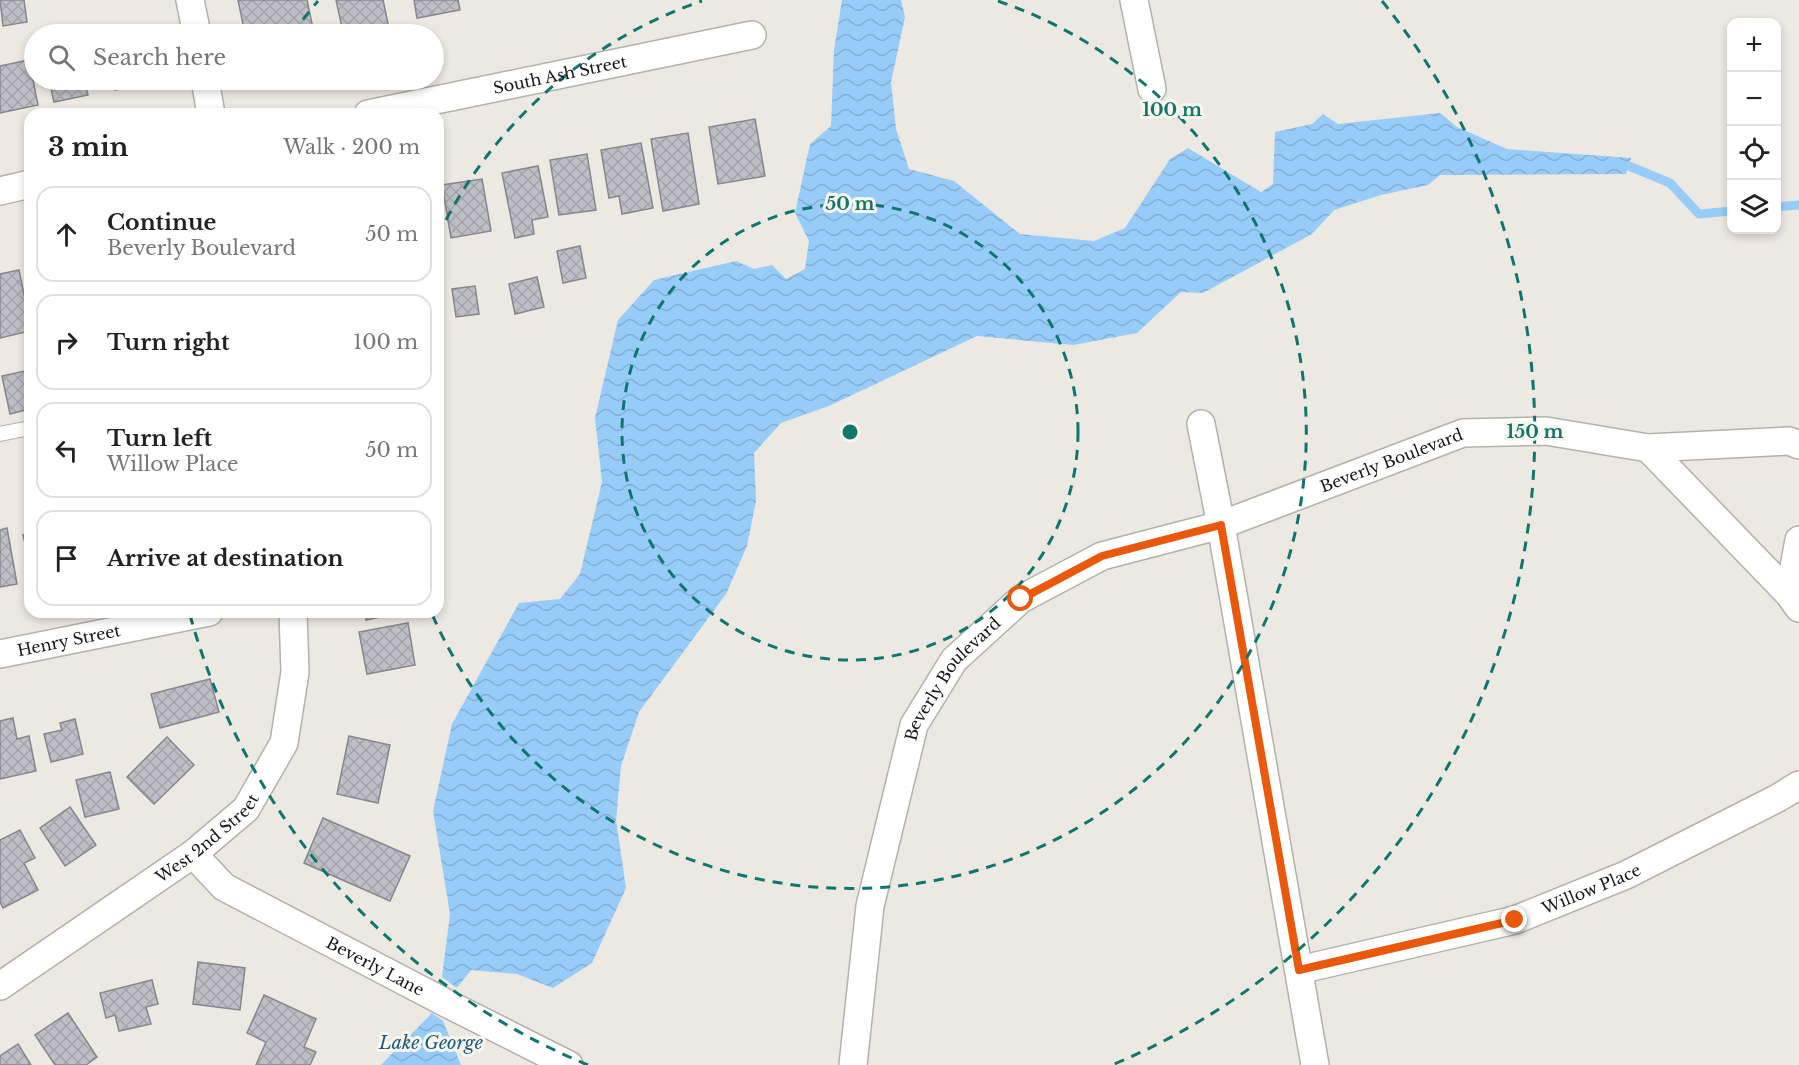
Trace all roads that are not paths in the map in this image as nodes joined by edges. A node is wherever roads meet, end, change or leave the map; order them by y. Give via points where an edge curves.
1 (190, 0) edge
2 (1134, 0) edge
3 (195, 24) edge
4 (752, 35) dead end
5 (1152, 89) dead end
6 (207, 90) edge
7 (210, 108) edge
8 (397, 108) edge
9 (24, 185) edge
10 (0, 190) edge
11 (1201, 424) dead end
12 (24, 429) edge
13 (0, 434) edge
14 (1799, 445) edge
15 (1648, 448) junction
16 (1221, 525) junction
17 (1799, 540) edge
18 (1794, 601) edge
19 (179, 618) edge
20 (292, 618) edge
21 (0, 654) edge
22 (1799, 785) edge
23 (193, 854) junction
24 (1299, 970) junction
25 (0, 986) edge
26 (569, 1065) edge
27 (853, 1065) edge
28 (1316, 1065) edge

1 - 3 street
2 - 5 street
4 - 8 street, South Ash Street
6 - 7 street
9 - 10 street
11 - 16 street
12 - 13 lane
14 - 15 street, Beverly Boulevard via 1789,441
15 - 16 street, Beverly Boulevard via 1546,431 1463,433
15 - 18 street
16 - 24 street
16 - 27 street, Beverly Boulevard via 1102,556 1021,599 954,660 914,725 870,906
17 - 18 street
19 - 21 street, Henry Street
20 - 23 street, West 2nd Street via 295,672 284,743 246,809
22 - 24 street, Willow Place via 1626,875 1515,920
23 - 25 street, West 2nd Street
23 - 26 street, Beverly Lane via 224,887
24 - 28 street

